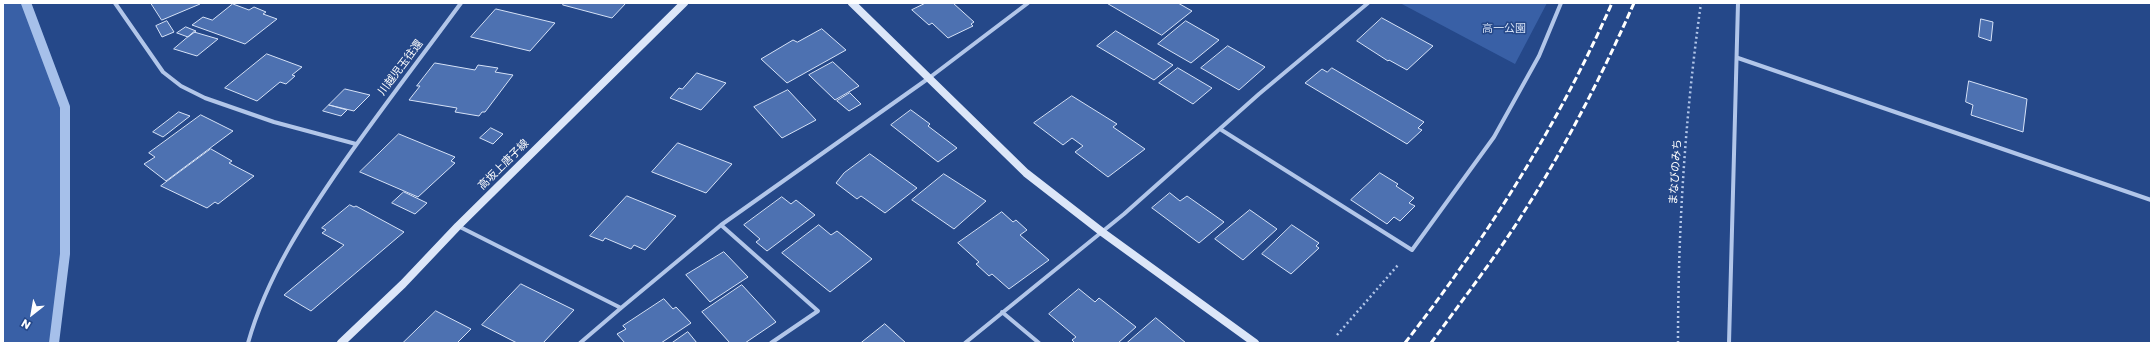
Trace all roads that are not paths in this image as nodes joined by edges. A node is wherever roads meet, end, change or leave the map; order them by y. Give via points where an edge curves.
1 (115, 3) edge
2 (461, 3) edge
3 (684, 3) edge
4 (852, 3) edge
5 (1028, 3) edge
6 (1368, 3) edge
7 (1561, 3) edge
8 (1738, 3) edge
9 (1738, 58) junction
10 (929, 78) junction
11 (1220, 129) junction
12 (356, 144) junction
13 (2151, 200) edge
14 (722, 225) junction
15 (458, 226) junction
16 (1102, 232) junction
17 (621, 308) junction
18 (1002, 312) junction
19 (248, 343) edge
20 (341, 343) edge
21 (580, 343) edge
22 (771, 343) edge
23 (965, 343) edge
24 (1039, 343) edge
25 (1255, 343) edge
26 (1729, 343) edge

1 - 12 street via 163,72 181,86 205,98 274,122
2 - 12 street, 川越児玉往還
3 - 15 street, 高坂上唐子線
4 - 10 street
5 - 10 street
6 - 11 street
7 - 11 street via 1539,56 1494,138 1412,250
8 - 9 street
9 - 13 street
9 - 26 street
10 - 14 street
10 - 16 street via 1026,172
11 - 16 street
12 - 19 street, 川越児玉往還 via 303,223 268,284 253,322
14 - 17 street
14 - 22 street via 818,311
15 - 17 street
15 - 20 street, 高坂上唐子線
16 - 18 street
16 - 25 street
17 - 21 street
18 - 23 street
18 - 24 street

